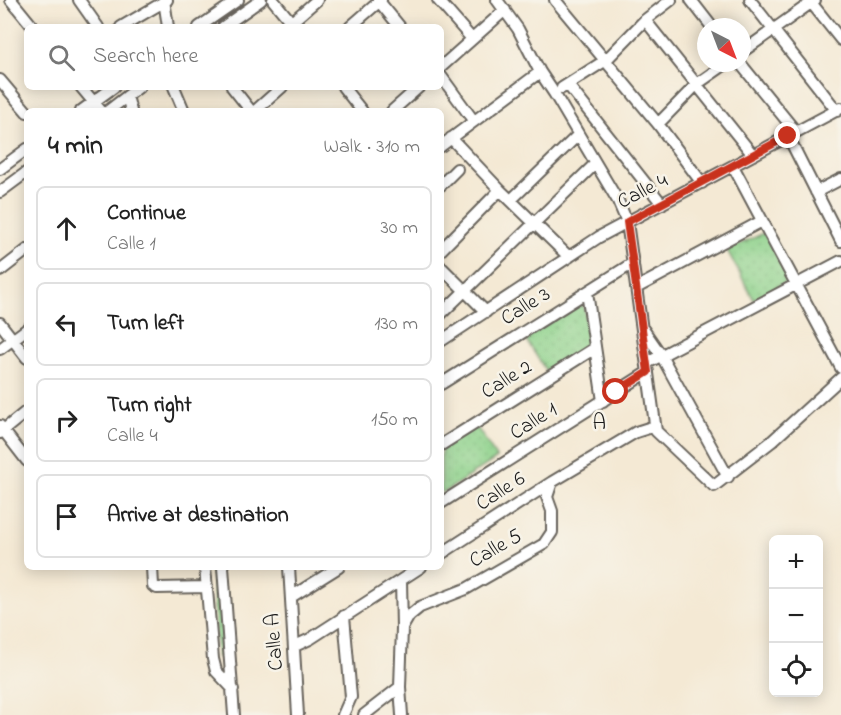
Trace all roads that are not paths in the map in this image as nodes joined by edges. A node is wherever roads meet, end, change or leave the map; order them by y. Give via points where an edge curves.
1 (11, 0) edge
2 (79, 0) edge
3 (237, 0) edge
4 (261, 0) edge
5 (273, 0) edge
6 (317, 0) edge
7 (438, 0) edge
8 (497, 0) edge
9 (555, 0) edge
10 (671, 0) edge
11 (691, 0) edge
12 (750, 0) edge
13 (165, 1) edge
14 (379, 1) edge
15 (812, 1) edge
16 (505, 10) junction
17 (705, 18) edge
18 (645, 20) junction
19 (31, 24) edge
20 (96, 24) edge
21 (126, 24) edge
22 (168, 24) edge
23 (203, 24) edge
24 (226, 24) edge
25 (290, 24) edge
26 (292, 24) edge
27 (353, 24) edge
28 (398, 24) edge
29 (773, 30) junction
30 (472, 39) junction
31 (841, 40) edge
32 (751, 46) edge
33 (606, 60) junction
34 (444, 64) edge
35 (540, 72) junction
36 (714, 72) edge
37 (747, 72) edge
38 (0, 80) edge
39 (444, 80) edge
40 (697, 84) junction
41 (568, 85) junction
42 (84, 90) edge
43 (110, 90) edge
44 (135, 90) edge
45 (175, 90) edge
46 (235, 90) edge
47 (278, 90) edge
48 (345, 90) edge
49 (416, 90) edge
50 (554, 93) junction
51 (128, 96) junction
52 (94, 102) junction
53 (24, 108) edge
54 (85, 108) edge
55 (99, 108) edge
56 (112, 108) edge
57 (130, 108) edge
58 (183, 108) edge
59 (250, 108) edge
60 (257, 108) edge
61 (360, 108) edge
62 (395, 108) edge
63 (839, 109) edge
64 (473, 120) junction
65 (658, 124) junction
66 (792, 134) junction
67 (578, 135) junction
68 (451, 138) junction
69 (444, 144) edge
70 (24, 151) edge
71 (753, 155) junction
72 (595, 164) junction
73 (733, 166) junction
74 (0, 169) edge
75 (457, 169) dead end
76 (24, 174) edge
77 (841, 179) edge
78 (444, 182) edge
79 (702, 183) junction
80 (500, 190) junction
81 (0, 192) edge
82 (816, 192) junction
83 (511, 200) junction
84 (662, 204) junction
85 (762, 221) junction
86 (535, 222) junction
87 (627, 222) junction
88 (841, 241) edge
89 (444, 247) edge
90 (24, 252) edge
91 (569, 257) junction
92 (841, 261) edge
93 (633, 264) junction
94 (444, 270) edge
95 (0, 271) edge
96 (795, 285) junction
97 (636, 288) junction
98 (465, 291) junction
99 (587, 292) junction
100 (444, 311) edge
101 (486, 312) junction
102 (0, 323) edge
103 (642, 327) junction
104 (24, 331) edge
105 (444, 339) edge
106 (13, 340) junction
107 (595, 348) junction
108 (0, 349) edge
109 (24, 354) edge
110 (661, 355) junction
111 (647, 367) junction
112 (841, 368) edge
113 (841, 378) edge
114 (444, 382) edge
115 (603, 401) junction
116 (24, 413) edge
117 (655, 426) junction
118 (1, 430) edge
119 (444, 443) edge
120 (24, 457) edge
121 (728, 477) junction
122 (552, 483) junction
123 (444, 501) edge
124 (444, 552) edge
125 (152, 570) edge
126 (205, 570) edge
127 (224, 570) edge
128 (289, 570) edge
129 (334, 570) edge
130 (416, 570) edge
131 (401, 580) junction
132 (207, 587) junction
133 (291, 597) junction
134 (344, 616) junction
135 (402, 628) junction
136 (295, 646) junction
137 (400, 687) junction
138 (233, 689) junction
139 (234, 715) edge
140 (298, 715) edge
141 (343, 715) edge
142 (364, 715) edge
143 (402, 715) edge

1 - 19 street
2 - 20 street
3 - 23 street
4 - 24 street
5 - 25 street
6 - 26 street
7 - 30 street
8 - 16 street
9 - 33 street
10 - 18 street
11 - 17 street
12 - 29 street
13 - 21 street
13 - 22 street
14 - 27 street
14 - 28 street
15 - 29 street
15 - 31 street
16 - 30 street
16 - 35 street
18 - 33 street
18 - 40 street
29 - 32 street
29 - 63 street
30 - 34 street
33 - 41 street
33 - 65 street
35 - 50 street
35 - 64 street
36 - 40 street
37 - 66 street
38 - 53 street
39 - 64 street
40 - 65 street
40 - 71 street
41 - 50 street
41 - 84 street
42 - 52 street
43 - 52 street
44 - 51 street
45 - 58 street
46 - 59 street
47 - 60 street
48 - 61 street
49 - 62 street
50 - 67 street
51 - 56 street
51 - 57 street
52 - 54 street
52 - 55 street
63 - 66 street, Calle 4
64 - 68 street
65 - 79 street
66 - 71 street, Calle 4
66 - 82 street
67 - 72 street
67 - 83 street
68 - 69 street
68 - 80 street
70 - 74 street
71 - 73 street, Calle 4
72 - 86 street
72 - 87 street
73 - 79 street, Calle 4
73 - 85 street
75 - 78 street
76 - 81 street
77 - 82 street
79 - 84 street, Calle 4
80 - 83 street
80 - 89 street
82 - 88 street
83 - 86 street
84 - 87 street, Calle 4
85 - 96 street
85 - 97 street
86 - 91 street
86 - 98 street
87 - 91 street, Calle 4
87 - 93 street
90 - 95 street
91 - 101 street, Calle 4
92 - 96 street, Calle 1
93 - 97 street
93 - 99 street, Calle 3
94 - 98 street
96 - 110 street, Calle 1
96 - 112 street
97 - 103 street
98 - 100 street
98 - 101 street
99 - 107 street
99 - 114 street, Calle 3
101 - 105 street, Calle 4
102 - 106 street
103 - 110 street
103 - 111 street
104 - 106 street
106 - 108 street
106 - 109 street
107 - 115 street
107 - 119 street, Calle 2
110 - 111 street, Calle 1
110 - 121 street
111 - 115 street, Calle 1
111 - 117 street
113 - 121 street
115 - 123 street, Calle 1
116 - 118 street
117 - 121 street via 714,486
117 - 122 street via 636,432
118 - 120 street
122 - 124 street, Calle 6
122 - 135 street, Calle 5 via 548,497 552,532 544,544 466,589 420,607
125 - 132 street via 153,586 157,588
126 - 132 street
127 - 138 street
128 - 133 street, Calle A
129 - 133 street
130 - 131 street
131 - 134 street
131 - 135 street
132 - 138 street via 216,671
133 - 136 street, Calle A
134 - 136 street
134 - 141 street via 351,697
135 - 137 street
136 - 140 street, Calle A
137 - 142 street
137 - 143 street
138 - 139 street

